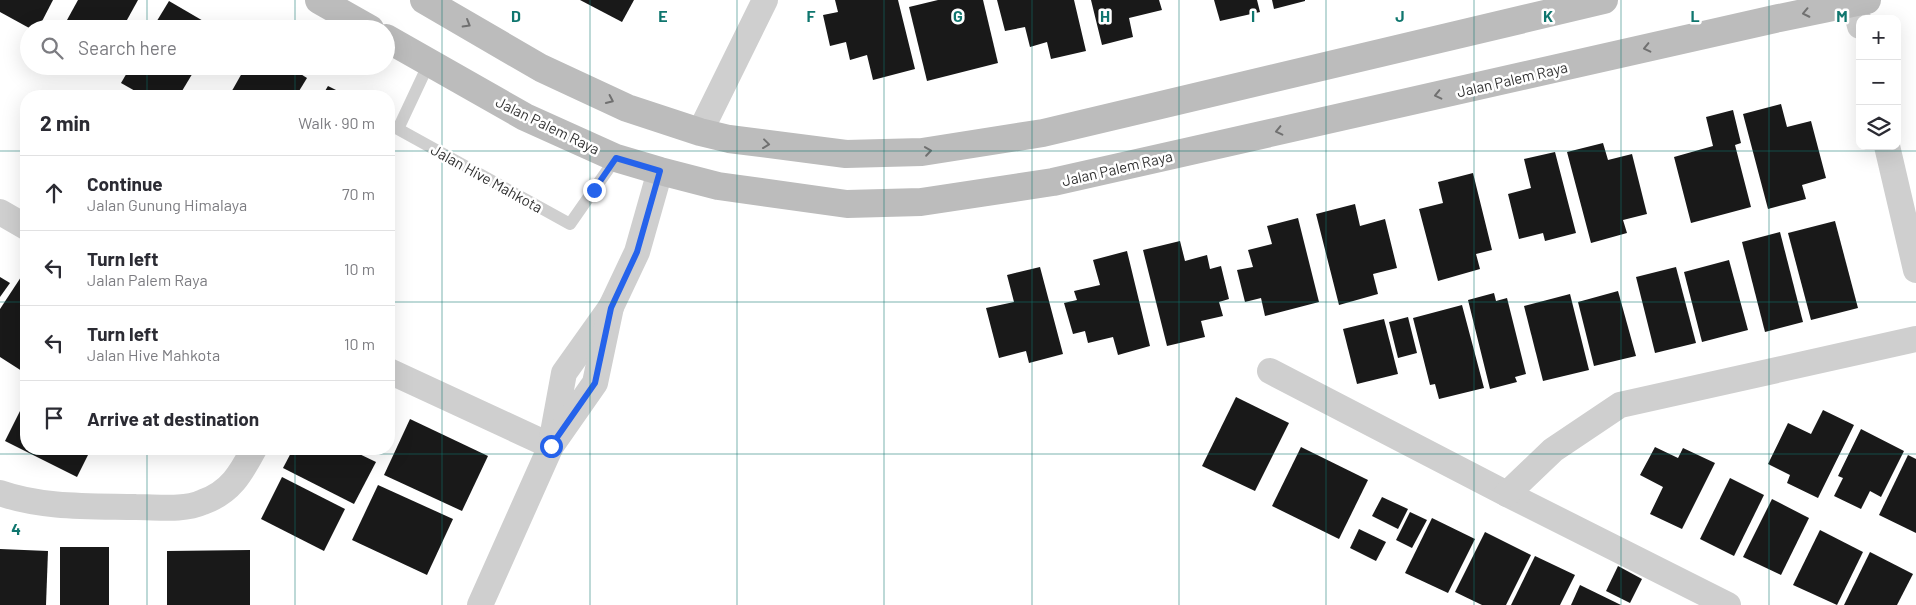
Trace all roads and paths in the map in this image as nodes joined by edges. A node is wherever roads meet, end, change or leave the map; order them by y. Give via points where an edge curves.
1 (320, 0) edge
2 (424, 0) edge
3 (764, 0) edge
4 (1604, 0) edge
5 (1860, 10) edge
6 (354, 20) edge
7 (395, 43) edge
8 (429, 63) junction
9 (700, 132) junction
10 (1889, 150) edge
11 (616, 158) junction
12 (660, 171) junction
13 (0, 212) edge
14 (20, 224) edge
15 (1916, 270) edge
16 (1916, 339) edge
17 (1270, 371) dead end
18 (395, 374) edge
19 (551, 446) junction
20 (251, 455) edge
21 (0, 493) edge
22 (1508, 494) junction
23 (480, 605) edge
24 (1728, 605) edge

1 - 6 street
2 -> 9 street via 541,68 627,108
3 - 9 street
9 -> 4 street via 729,139 846,154 922,152 1043,133
5 -> 12 street, Jalan Palem Raya via 1052,182 921,202 846,204 718,186
7 - 8 street, Jalan Palem Raya
8 - 11 street, Jalan Palem Raya via 525,117
8 - 11 lane, Jalan Hive Mahkota via 398,129 570,224
10 - 15 street
11 - 12 street, Jalan Palem Raya
12 - 19 street via 637,252 611,308 564,373
13 - 14 street
16 - 22 street via 1620,405 1553,450
17 - 22 street
18 - 19 street
19 - 23 street
20 - 21 street via 230,486 203,503 182,508 80,506
22 - 24 street

